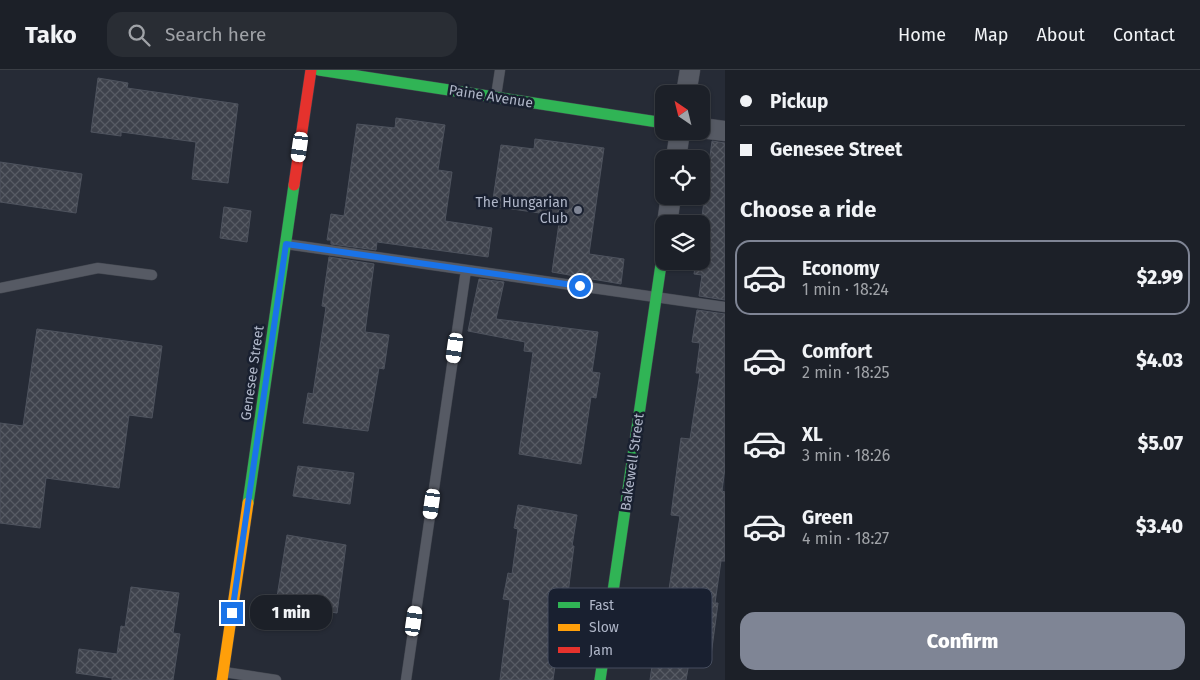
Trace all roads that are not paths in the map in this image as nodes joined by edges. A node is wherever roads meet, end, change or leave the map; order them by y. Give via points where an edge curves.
1 (311, 70) edge
2 (319, 70) edge
3 (500, 70) edge
4 (690, 70) edge
5 (688, 85) edge
6 (496, 97) junction
7 (655, 122) edge
8 (710, 130) edge
9 (725, 132) edge
10 (286, 244) junction
11 (466, 270) junction
12 (660, 270) edge
13 (152, 275) dead end
14 (0, 288) edge
15 (656, 297) junction
16 (725, 307) edge
17 (613, 588) edge
18 (223, 676) edge
19 (276, 680) edge
20 (406, 680) edge

1 - 10 street, Genesee Street
2 - 6 street, Paine Avenue
3 - 6 lane
4 - 5 street
6 - 7 street, Paine Avenue
8 - 9 street
10 - 11 lane
10 - 18 street, Genesee Street
11 - 15 lane
11 - 20 lane
12 - 15 street, Bakewell Street
13 - 14 lane via 98,268
15 - 16 lane
15 - 17 street, Bakewell Street
18 - 19 lane

